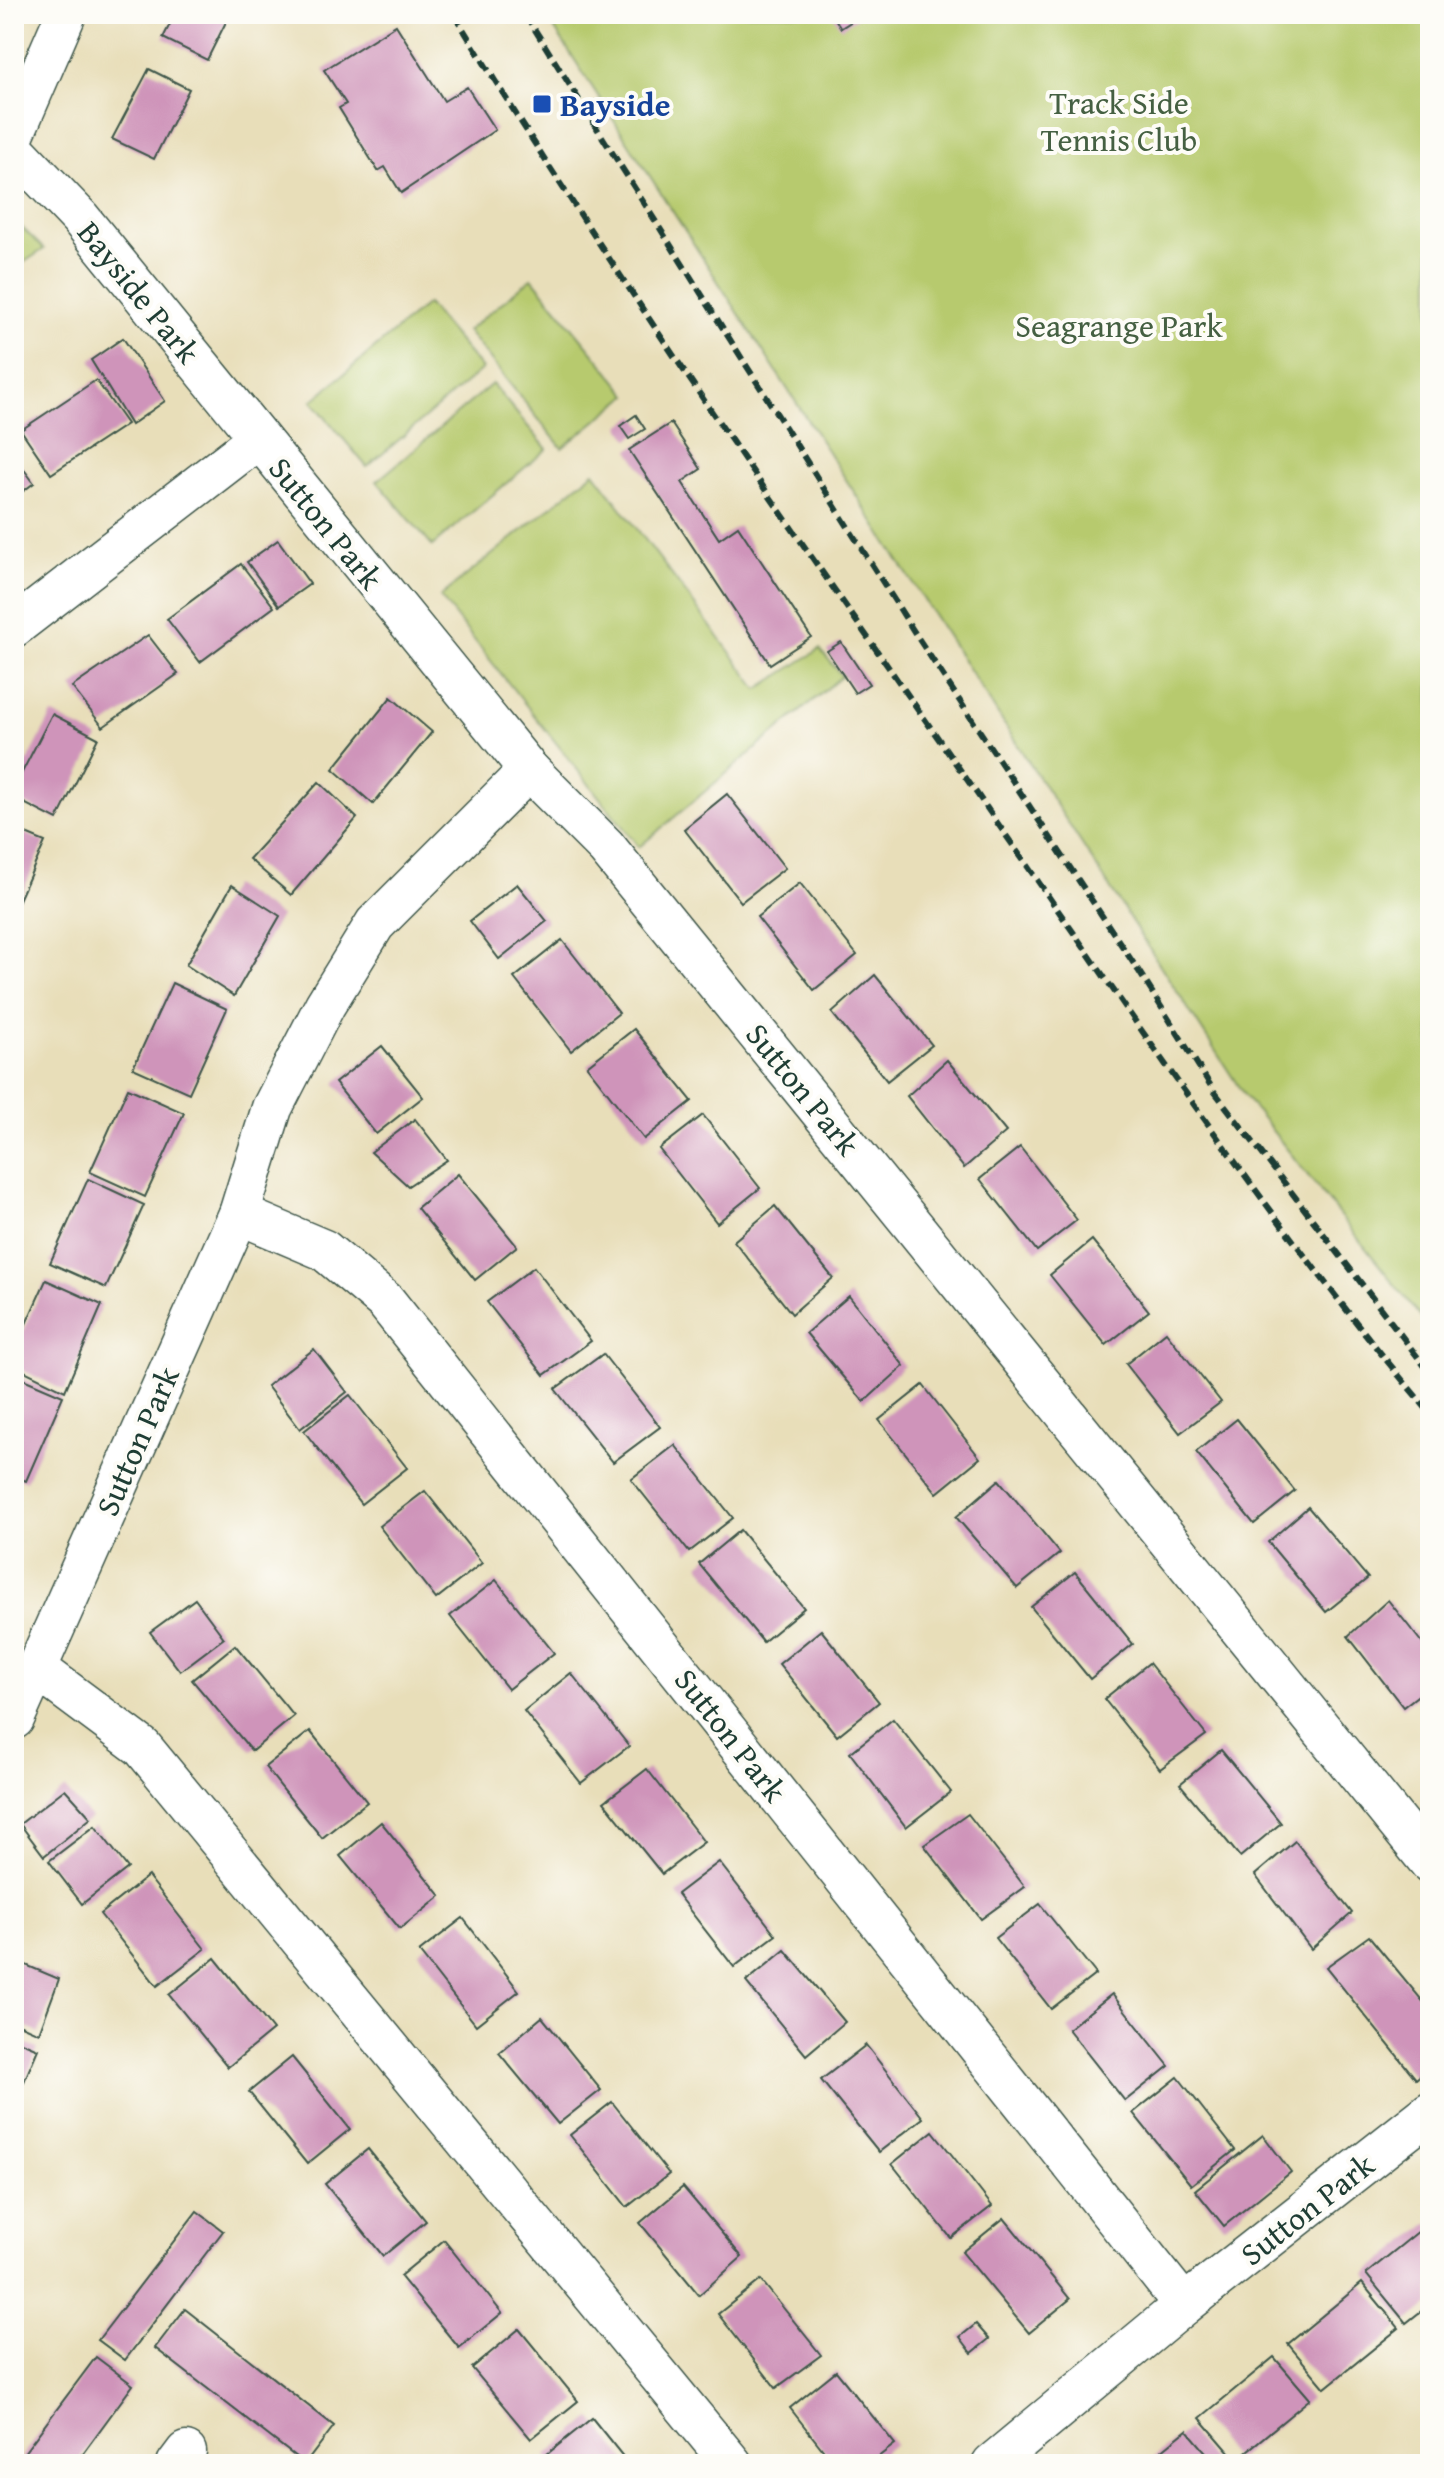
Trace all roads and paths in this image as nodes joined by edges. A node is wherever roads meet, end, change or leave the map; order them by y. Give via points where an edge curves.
1 (66, 14) edge
2 (14, 134) edge
3 (14, 149) edge
4 (258, 439) junction
5 (14, 627) edge
6 (529, 770) junction
7 (239, 1214) junction
8 (36, 1668) junction
9 (14, 1719) edge
10 (1430, 1863) edge
11 (1430, 2112) edge
12 (1184, 2305) junction
13 (732, 2464) edge
14 (992, 2464) edge

1 - 2 street
3 - 4 street, Bayside Park via 80,218
4 - 5 street, Sutton Park
4 - 6 street, Sutton Park
6 - 7 street, Sutton Park via 375,924 325,1005 272,1108
6 - 10 street, Sutton Park via 606,847
7 - 8 street, Sutton Park
7 - 12 street, Sutton Park via 324,1250 386,1302
8 - 9 street, Sutton Park
8 - 13 street via 142,1747
11 - 12 street, Sutton Park
12 - 14 street, Sutton Park

